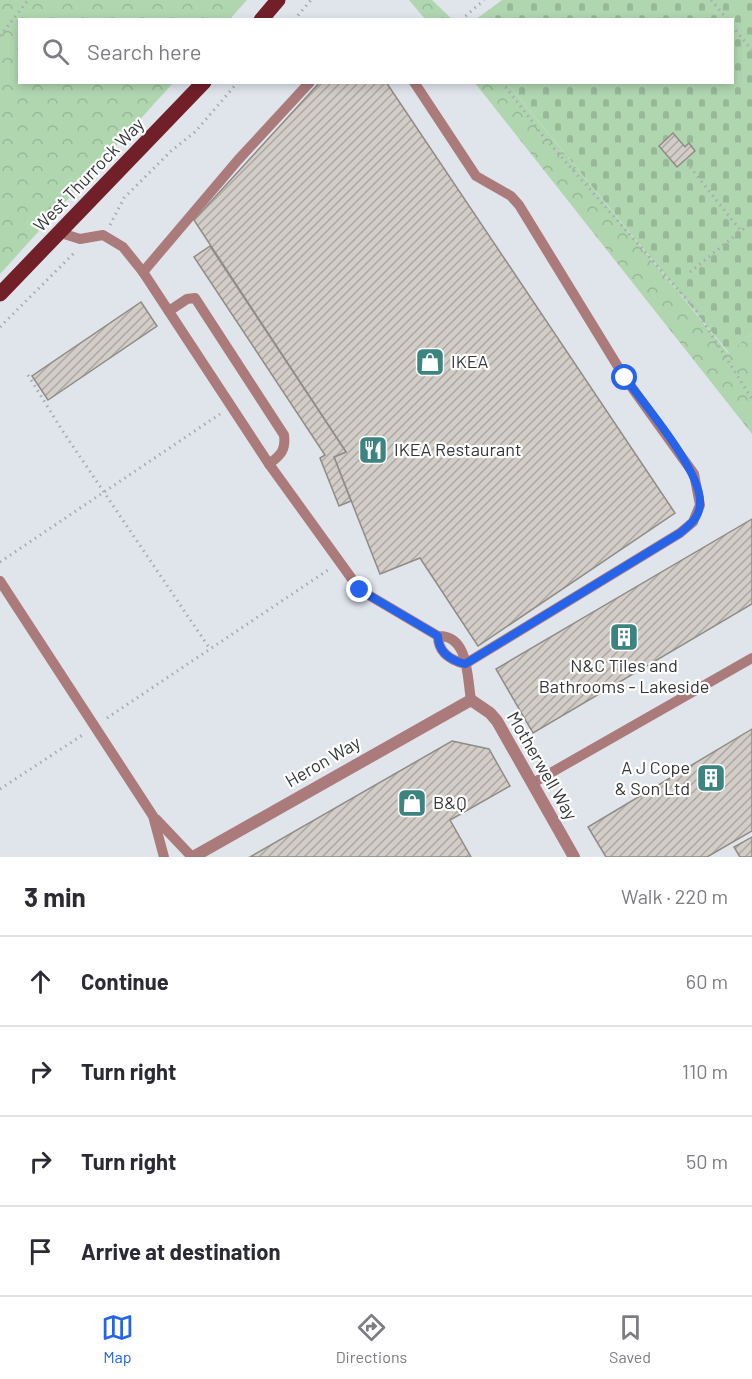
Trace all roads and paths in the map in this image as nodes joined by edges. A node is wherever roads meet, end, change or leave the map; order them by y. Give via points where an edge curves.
1 (28, 0) edge
2 (278, 0) edge
3 (311, 0) edge
4 (484, 0) edge
5 (711, 0) edge
6 (263, 18) edge
7 (296, 18) edge
8 (463, 18) edge
9 (726, 18) edge
10 (734, 28) edge
11 (0, 36) edge
12 (752, 50) edge
13 (202, 84) edge
14 (236, 84) edge
15 (308, 84) edge
16 (415, 84) edge
17 (504, 84) edge
18 (690, 167) dead end
19 (752, 222) edge
20 (741, 231) junction
21 (61, 233) junction
22 (103, 235) junction
23 (83, 248) dead end
24 (143, 272) junction
25 (690, 272) dead end
26 (0, 294) edge
27 (169, 311) junction
28 (0, 327) edge
29 (28, 375) dead end
30 (752, 399) edge
31 (232, 407) junction
32 (269, 464) junction
33 (105, 492) junction
34 (0, 562) edge
35 (339, 563) junction
36 (0, 581) edge
37 (438, 636) junction
38 (210, 649) junction
39 (752, 658) edge
40 (465, 664) junction
41 (471, 700) junction
42 (96, 726) junction
43 (533, 783) junction
44 (0, 789) edge
45 (153, 816) junction
46 (164, 857) edge
47 (193, 857) edge
48 (574, 857) edge

1 - 11 path
2 - 6 main road
3 - 7 path
4 - 8 path
5 - 9 path
10 - 12 path
13 - 21 main road, West Thurrock Way
14 - 22 path via 195,132 124,198
15 - 24 lane
16 - 40 lane via 476,176 519,205 625,378 694,474 700,505 693,522 680,533
17 - 30 path via 543,136 696,310
18 - 20 path
19 - 20 path
20 - 25 path
21 - 22 lane via 80,239
21 - 26 main road, West Thurrock Way
22 - 24 lane via 123,247
23 - 28 path
24 - 27 lane
27 - 31 lane
27 - 32 lane via 195,298 284,435 282,454
29 - 33 path
31 - 32 lane
31 - 33 path
32 - 35 lane
33 - 34 path
33 - 38 path
35 - 37 lane via 360,590
35 - 38 path
36 - 42 lane
37 - 40 lane via 438,645 448,657
37 - 40 lane via 446,635 456,642 463,651
38 - 42 path
39 - 43 lane
40 - 41 lane
41 - 43 street, Motherwell Way via 497,721
41 - 47 street, Heron Way
42 - 44 path
42 - 45 lane
43 - 48 street, Motherwell Way
45 - 46 lane
45 - 47 lane

